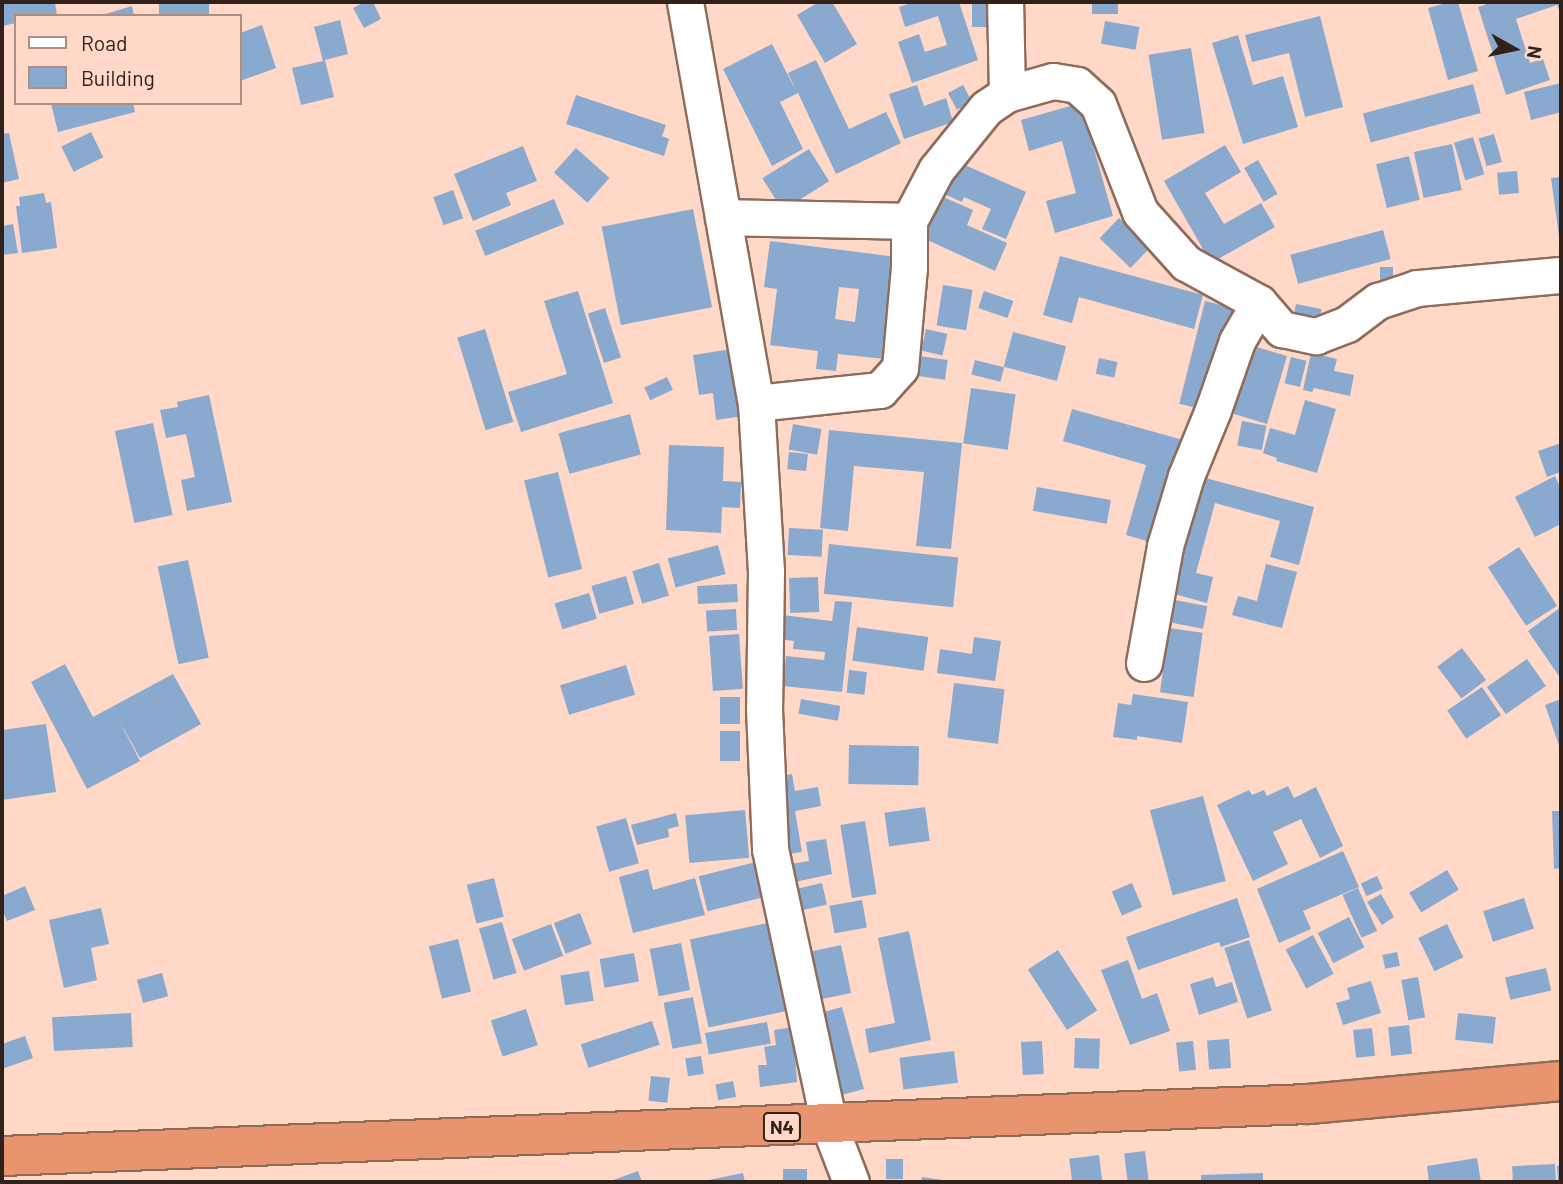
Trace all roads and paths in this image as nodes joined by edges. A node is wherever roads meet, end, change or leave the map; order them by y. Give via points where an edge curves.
1 (685, 2) edge
2 (1005, 2) edge
3 (1007, 94) junction
4 (723, 217) junction
5 (909, 221) junction
6 (1561, 275) edge
7 (1259, 303) junction
8 (756, 403) junction
9 (1144, 663) dead end
10 (1561, 1081) edge
11 (829, 1125) junction
12 (2, 1156) edge
13 (851, 1182) edge

1 - 4 street
2 - 3 street
3 - 5 street via 986,108 936,170
3 - 7 street via 1053,81 1077,85 1098,104 1140,212 1186,263
4 - 5 street
4 - 8 street
5 - 8 street via 900,368 880,390
6 - 7 street via 1417,288 1378,301 1347,324 1316,336 1282,330
7 - 9 street via 1237,341 1186,476 1165,546
8 - 11 street via 766,571 764,709 770,849
10 - 11 highway, N4 via 1308,1104
11 - 12 highway, N4
11 - 13 street

